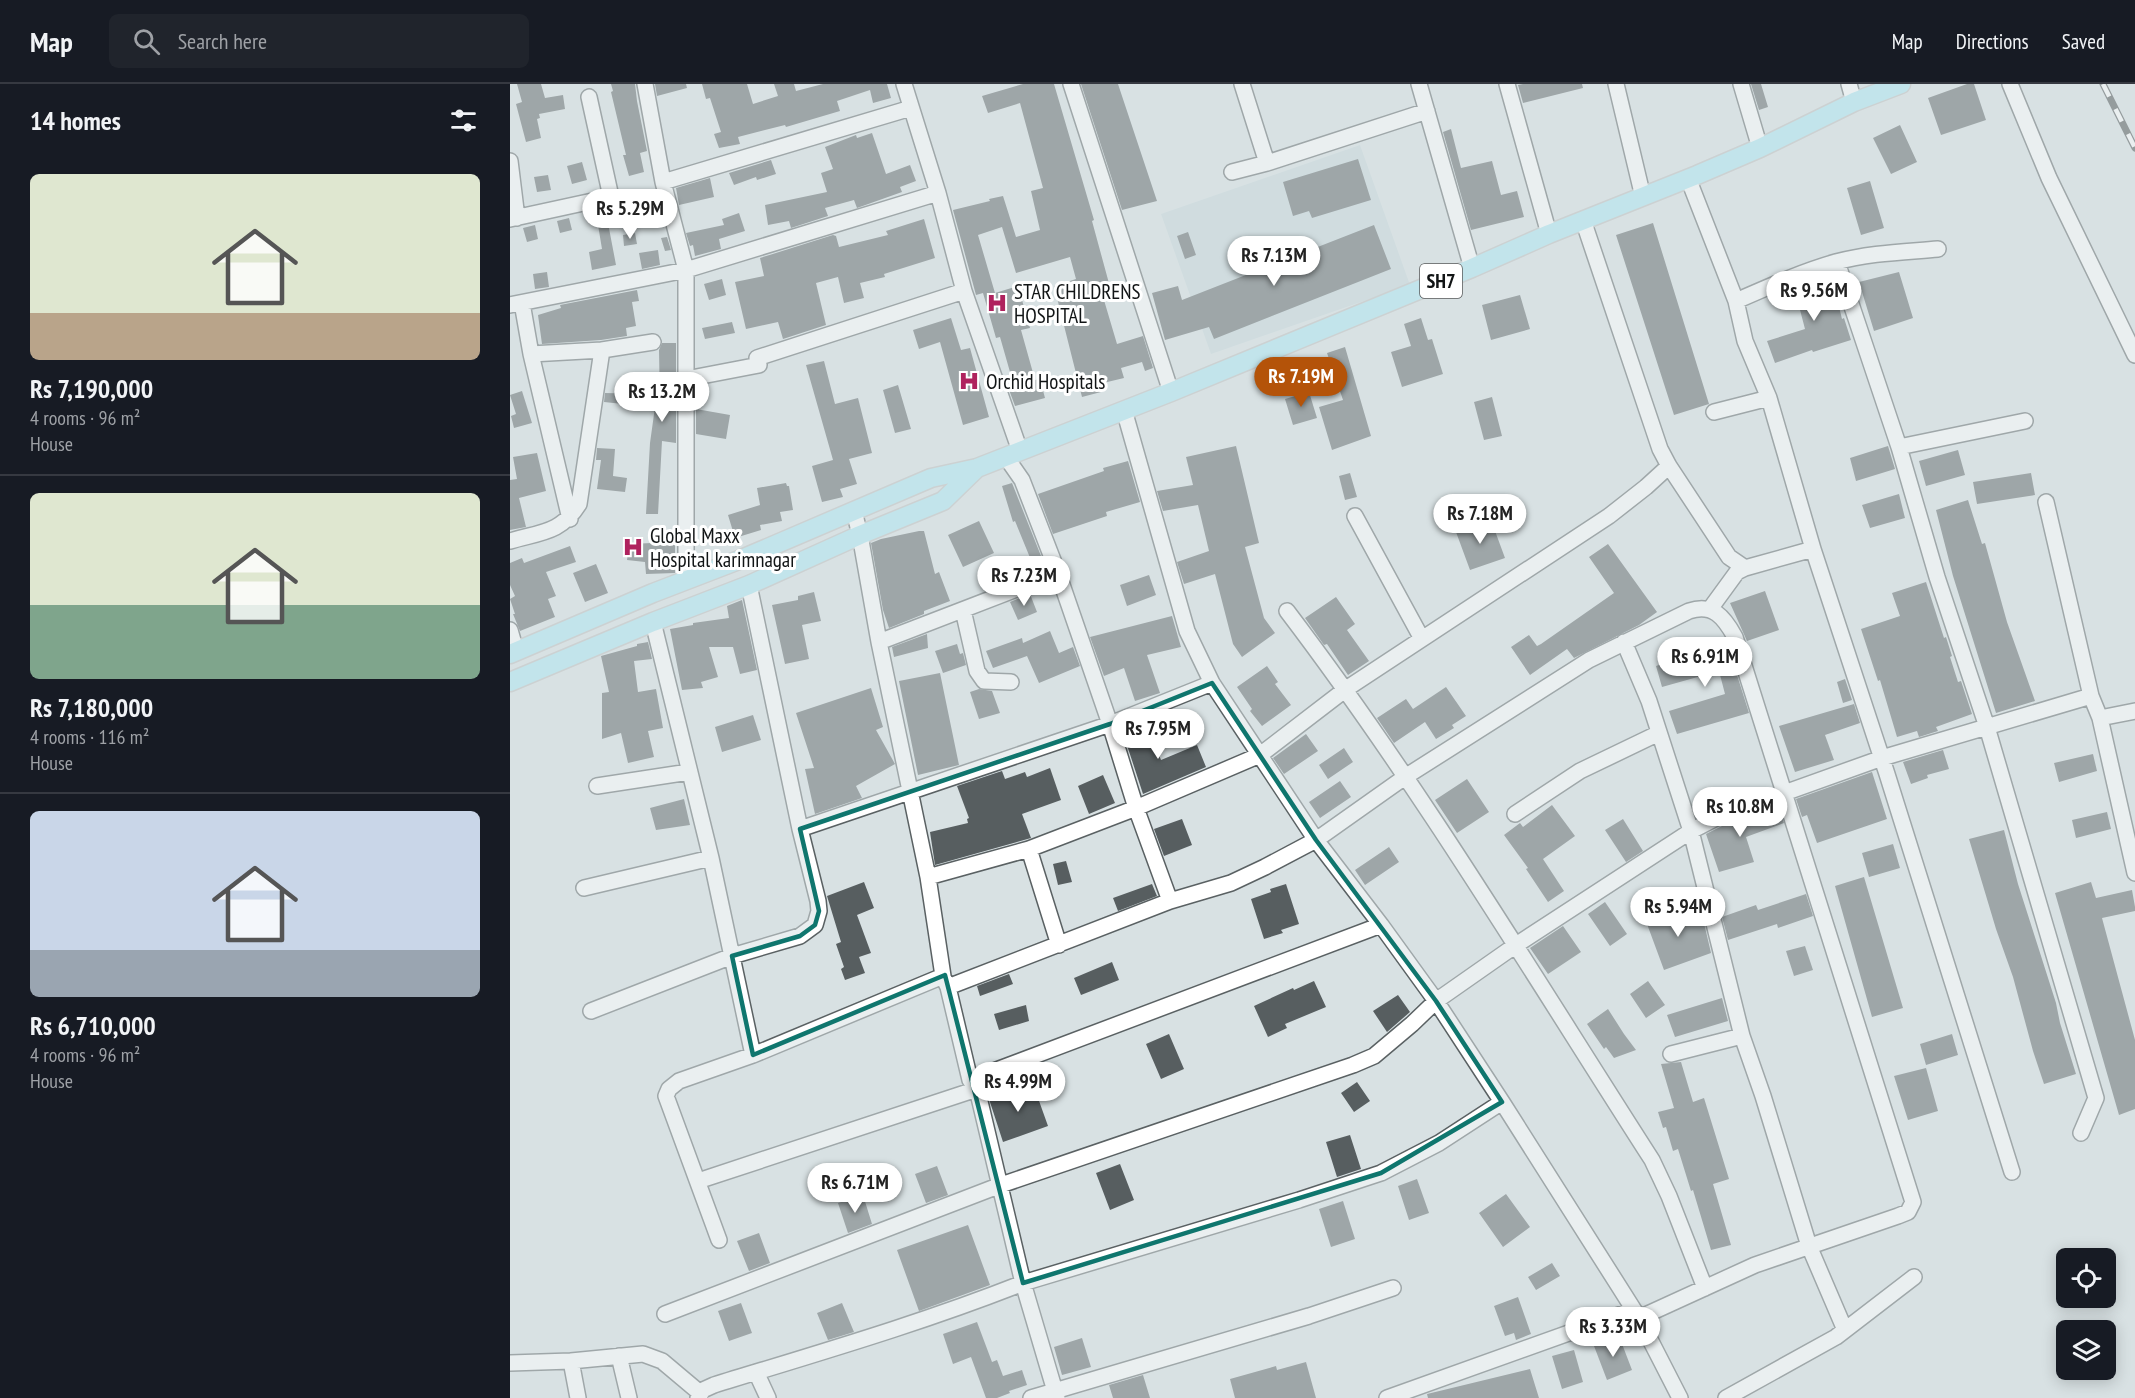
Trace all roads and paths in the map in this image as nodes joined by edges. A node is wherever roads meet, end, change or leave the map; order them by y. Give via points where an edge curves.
1 (645, 84) edge
2 (904, 84) edge
3 (1071, 84) edge
4 (1242, 84) edge
5 (1419, 84) edge
6 (1507, 84) edge
7 (1616, 84) edge
8 (1741, 84) edge
9 (1849, 84) edge
10 (1901, 84) edge
11 (2010, 84) edge
12 (589, 97) dead end
13 (1854, 102) junction
14 (911, 108) junction
15 (1427, 111) junction
16 (1760, 148) junction
17 (510, 161) edge
18 (1267, 164) junction
19 (1232, 172) dead end
20 (1689, 178) junction
21 (663, 182) junction
22 (938, 193) junction
23 (1643, 197) junction
24 (513, 219) edge
25 (1584, 220) junction
26 (1550, 234) junction
27 (1938, 249) dead end
28 (1837, 262) junction
29 (1472, 268) junction
30 (686, 270) junction
31 (964, 291) junction
32 (1736, 302) junction
33 (516, 304) edge
34 (653, 342) dead end
35 (602, 350) junction
36 (531, 354) junction
37 (2135, 355) edge
38 (686, 379) junction
39 (1171, 392) junction
40 (1769, 398) junction
41 (1124, 410) junction
42 (1714, 412) dead end
43 (2025, 421) dead end
44 (1899, 447) junction
45 (1013, 454) junction
46 (1669, 465) junction
47 (977, 468) junction
48 (2046, 502) dead end
49 (854, 511) junction
50 (1355, 516) dead end
51 (570, 519) junction
52 (860, 535) junction
53 (510, 541) edge
54 (1813, 549) junction
55 (1745, 567) junction
56 (1058, 573) junction
57 (686, 580) junction
58 (749, 585) junction
59 (1710, 609) junction
60 (963, 610) junction
61 (1287, 611) dead end
62 (653, 622) junction
63 (510, 630) edge
64 (1422, 639) junction
65 (879, 642) junction
66 (1624, 642) junction
67 (513, 652) edge
68 (510, 682) edge
69 (1011, 682) dead end
70 (1212, 683) junction
71 (1346, 689) junction
72 (2091, 696) junction
73 (2135, 711) edge
74 (2100, 718) junction
75 (1110, 724) junction
76 (1987, 727) junction
77 (1659, 733) junction
78 (1260, 755) junction
79 (1882, 758) junction
80 (689, 772) junction
81 (1405, 777) junction
82 (597, 786) dead end
83 (1784, 792) junction
84 (911, 793) junction
85 (1136, 808) junction
86 (1515, 814) dead end
87 (800, 829) junction
88 (1691, 831) junction
89 (1316, 840) junction
90 (1029, 849) junction
91 (711, 858) junction
92 (2135, 873) edge
93 (928, 877) junction
94 (584, 888) dead end
95 (1170, 901) junction
96 (1381, 926) junction
97 (1059, 945) junction
98 (1516, 945) junction
99 (732, 956) junction
100 (945, 982) junction
101 (1436, 1001) junction
102 (591, 1011) dead end
103 (1742, 1036) junction
104 (753, 1054) junction
105 (1671, 1054) dead end
106 (973, 1084) junction
107 (1502, 1102) junction
108 (2081, 1133) dead end
109 (2013, 1172) dead end
110 (698, 1181) junction
111 (998, 1186) junction
112 (719, 1240) dead end
113 (1809, 1246) junction
114 (1914, 1278) dead end
115 (1023, 1283) junction
116 (1393, 1288) dead end
117 (1705, 1288) junction
118 (665, 1314) dead end
119 (1636, 1314) junction
120 (1845, 1330) junction
121 (619, 1356) junction
122 (571, 1361) junction
123 (510, 1363) edge
124 (756, 1372) junction
125 (1056, 1394) edge
126 (699, 1396) edge
127 (578, 1398) edge
128 (629, 1398) edge
129 (768, 1398) edge
130 (1031, 1398) edge
131 (1388, 1398) edge
132 (1680, 1398) edge
133 (1726, 1398) edge

1 - 21 street
2 - 14 street
3 - 39 street
4 - 18 street
5 - 15 street
6 - 26 street
7 - 23 street
8 - 16 street
9 - 13 street
10 - 13 main road, SH7
11 - 37 street via 2049,178
12 - 24 street via 611,197
13 - 16 main road, SH7
14 - 21 street
14 - 22 street
15 - 18 street
15 - 29 street
16 - 20 main road, SH7
17 - 24 street
18 - 19 street
20 - 23 main road, SH7
20 - 32 street
21 - 30 street
22 - 30 street
22 - 31 street
23 - 25 main road, SH7
25 - 26 main road, SH7
25 - 46 street via 1660,449
26 - 29 main road, SH7
27 - 28 street
28 - 32 street
28 - 44 street
29 - 39 main road, SH7
30 - 33 street
30 - 38 street
31 - 38 street via 758,361
31 - 45 street
32 - 40 street via 1745,341
33 - 36 street
34 - 35 street
35 - 36 street
35 - 51 street via 579,504
36 - 51 street
38 - 57 street
39 - 41 main road, SH7
40 - 42 street
40 - 54 street
41 - 45 main road, SH7
41 - 70 street via 1187,631
43 - 44 street
44 - 76 street
45 - 47 main road, SH7
45 - 56 street
46 - 55 street via 1729,557
46 - 64 street via 1608,516
47 - 49 main road, SH7 via 931,478
47 - 52 main road, SH7 via 943,501
48 - 72 street
49 - 52 street
49 - 57 main road, SH7
50 - 64 street
51 - 53 street via 556,528
52 - 58 main road, SH7
52 - 65 street
54 - 55 street
54 - 79 street
55 - 59 street
56 - 60 street
56 - 75 street
57 - 67 main road, SH7
58 - 62 main road, SH7
58 - 87 street
59 - 66 street via 1689,611
59 - 83 street via 1720,615 1735,637
60 - 65 street
60 - 69 street via 977,671 984,681
61 - 71 street
62 - 68 main road, SH7
62 - 80 street
63 - 67 street
64 - 71 street
65 - 84 street
66 - 77 street
66 - 81 street
70 - 75 street
70 - 78 street
71 - 78 street
71 - 81 street
72 - 74 street
72 - 76 street
73 - 74 street
74 - 92 street
75 - 84 street
75 - 85 street
76 - 79 street
76 - 108 street via 2096,1098
77 - 86 street via 1580,771
77 - 88 street
78 - 85 street
78 - 89 street
79 - 83 street
79 - 109 street
80 - 82 street
80 - 91 street
81 - 89 street
81 - 98 street
83 - 88 street
83 - 113 street via 1912,1202 1908,1212
84 - 87 street
84 - 93 street
85 - 90 street
85 - 95 street
87 - 99 street via 819,911 814,925 800,936
88 - 98 street
88 - 103 street
89 - 95 street via 1231,883
89 - 96 street
90 - 93 street
90 - 97 street
91 - 94 street
91 - 99 street
93 - 100 street
95 - 97 street
96 - 101 street
96 - 106 street
97 - 100 street
98 - 101 street
98 - 117 street via 1652,1160
99 - 102 street
99 - 104 street
100 - 104 street
100 - 106 street
101 - 107 street
101 - 111 street via 1374,1056 1353,1065
103 - 105 street
103 - 113 street
104 - 110 street via 679,1081 669,1089 666,1096
106 - 110 street
106 - 111 street
107 - 115 street via 1440,1143 1381,1173
107 - 119 street
110 - 112 street
111 - 115 street
111 - 118 street
113 - 117 street
113 - 120 street
114 - 120 street
115 - 124 street
115 - 125 street
116 - 125 street
117 - 119 street
119 - 131 street
119 - 132 street
120 - 133 street
121 - 122 street
121 - 126 street via 654,1356
121 - 128 street
122 - 123 street
122 - 127 street
124 - 126 street via 714,1385
124 - 129 street
125 - 130 street

